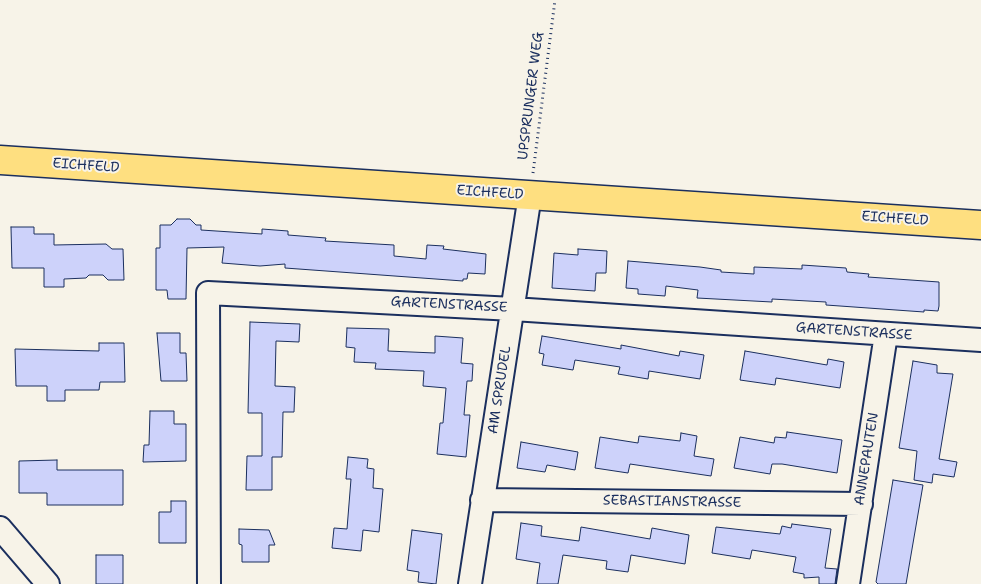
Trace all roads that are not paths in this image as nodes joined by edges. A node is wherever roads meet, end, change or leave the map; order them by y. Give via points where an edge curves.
1 (0, 160) edge
2 (530, 196) junction
3 (981, 225) edge
4 (513, 308) junction
5 (886, 334) junction
6 (981, 340) edge
7 (482, 500) junction
8 (860, 504) junction
9 (0, 528) edge
10 (48, 584) edge
11 (209, 584) edge
12 (470, 584) edge
13 (848, 584) edge

1 - 2 main road, EICHFELD
2 - 3 main road, EICHFELD
2 - 4 street, AM SPRUDEL
4 - 5 street, GARTENSTRASSE
4 - 7 street, AM SPRUDEL
4 - 11 street, GARTENSTRASSE via 208,293
5 - 6 street, GARTENSTRASSE
5 - 8 street, ANNEPAUTEN
7 - 8 street, SEBASTIANSTRASSE
7 - 12 street, AM SPRUDEL
8 - 13 street, ANNEPAUTEN
9 - 10 street

